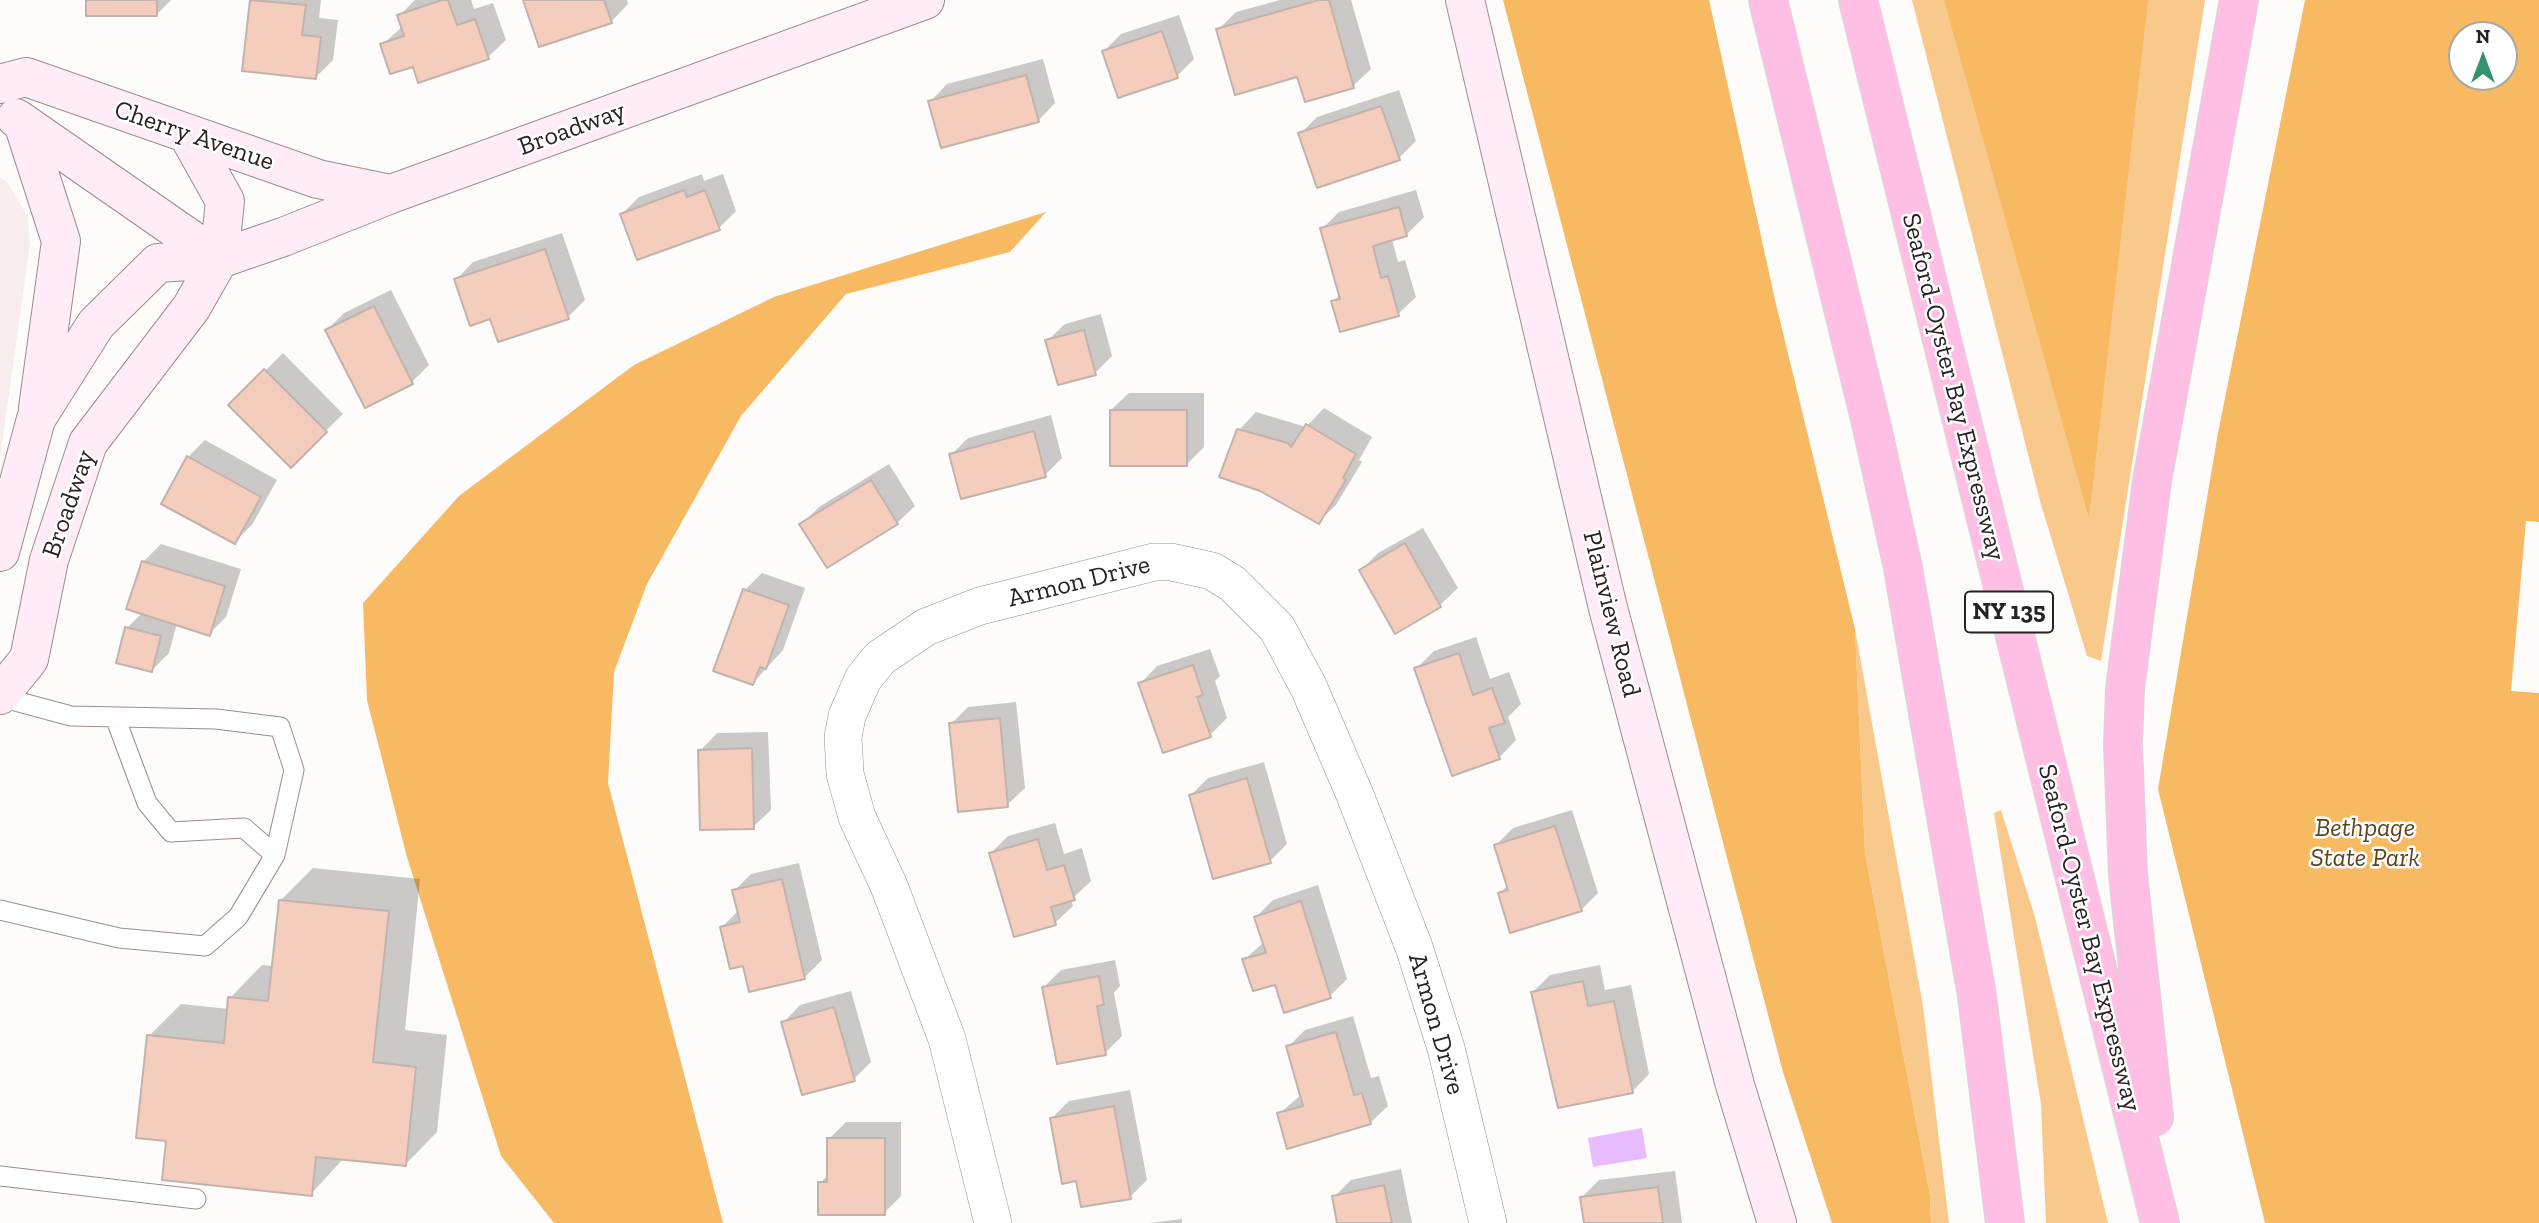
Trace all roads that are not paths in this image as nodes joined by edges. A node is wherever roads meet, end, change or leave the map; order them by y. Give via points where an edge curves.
1 (925, 0) edge
2 (1465, 0) edge
3 (1768, 0) edge
4 (1858, 0) edge
5 (2239, 0) edge
6 (0, 84) edge
7 (12, 115) edge
8 (187, 133) junction
9 (391, 194) junction
10 (219, 259) junction
11 (36, 419) junction
12 (0, 552) edge
13 (0, 696) edge
14 (115, 717) junction
15 (275, 855) junction
16 (0, 910) edge
17 (0, 1176) edge
18 (196, 1199) dead end
19 (993, 1223) edge
20 (1488, 1223) edge
21 (1777, 1223) edge
22 (2005, 1223) edge
23 (2160, 1223) edge
24 (2166, 1223) edge

1 - 9 main road, Broadway
2 - 21 main road, Plainview Road via 1608,608 1735,1085
3 - 22 highway via 1905,580 1978,996
4 - 23 highway, Seaford-Oyster Bay Expressway / NY 135
5 - 24 highway via 2150,494 2125,689 2128,874
6 - 8 main road, Cherry Avenue via 26,77
7 - 10 main road
7 - 11 main road via 61,242
8 - 9 main road, Cherry Avenue via 318,179
8 - 10 main road via 225,201
9 - 10 main road, Broadway
10 - 11 main road, Broadway via 159,263 96,324
10 - 13 main road, Broadway via 191,308 88,443 49,560 29,659
11 - 12 main road, Broadway
13 - 14 lane via 71,716
14 - 15 lane via 147,803 172,832 244,828
14 - 15 lane via 216,719 280,727 294,770
15 - 16 lane via 238,917 205,946 119,938
17 - 18 lane
19 - 20 street, Armon Drive via 947,1039 890,886 854,806 845,774 847,716 863,679 880,658 926,627 980,606 1154,562 1212,571 1233,584 1276,628 1309,688 1414,947 1446,1048

